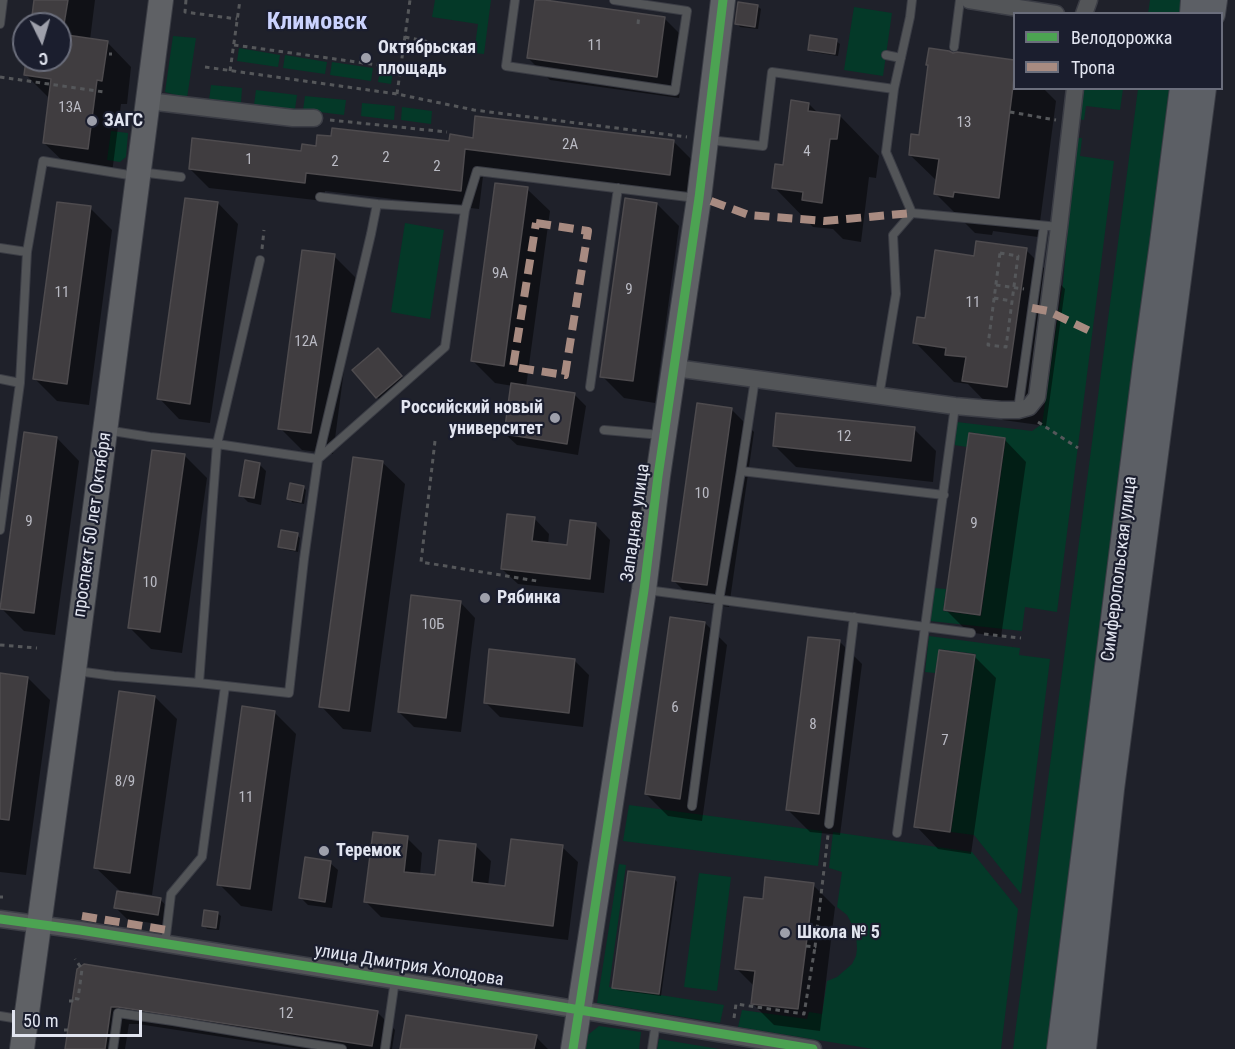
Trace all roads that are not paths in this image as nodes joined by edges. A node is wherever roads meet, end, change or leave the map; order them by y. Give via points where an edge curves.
1 (3, 0) edge
2 (161, 0) edge
3 (515, 0) edge
4 (614, 0) edge
5 (684, 0) edge
6 (723, 0) edge
7 (912, 0) edge
8 (960, 0) edge
9 (969, 0) edge
10 (1009, 3) edge
11 (682, 10) junction
12 (1047, 12) edge
13 (0, 24) edge
14 (954, 47) dead end
15 (886, 56) dead end
16 (901, 58) junction
17 (894, 89) junction
18 (1075, 90) edge
19 (1183, 90) edge
20 (1203, 90) edge
21 (148, 101) junction
22 (314, 118) road end
23 (706, 139) junction
24 (139, 174) junction
25 (181, 177) dead end
26 (618, 188) junction
27 (320, 197) dead end
28 (699, 198) junction
29 (377, 204) junction
30 (465, 210) junction
31 (912, 213) junction
32 (1052, 226) junction
33 (0, 248) edge
34 (27, 252) junction
35 (260, 260) road end
36 (675, 368) junction
37 (0, 379) edge
38 (755, 379) junction
39 (20, 382) junction
40 (590, 387) dead end
41 (879, 396) junction
42 (955, 406) junction
43 (604, 429) dead end
44 (106, 430) junction
45 (665, 436) junction
46 (217, 444) junction
47 (318, 459) junction
48 (741, 471) junction
49 (944, 495) junction
50 (0, 530) edge
51 (644, 590) junction
52 (719, 600) junction
53 (854, 617) junction
54 (925, 626) junction
55 (971, 633) road end
56 (74, 670) junction
57 (199, 683) junction
58 (225, 686) junction
59 (692, 806) dead end
60 (829, 828) road end
61 (897, 833) dead end
62 (0, 919) edge
63 (39, 924) junction
64 (165, 944) junction
65 (394, 980) junction
66 (579, 1010) junction
67 (0, 1016) edge
68 (26, 1020) junction
69 (656, 1022) junction
70 (803, 1048) edge
71 (22, 1049) edge
72 (112, 1049) edge
73 (342, 1049) edge
74 (385, 1049) edge
75 (573, 1049) edge
76 (652, 1049) edge
77 (1060, 1049) edge
78 (1083, 1049) edge

1 - 13 lane
2 - 21 street, проспект 50 лет Октября
3 - 11 lane via 506,66 675,91 687,11
4 - 11 lane
5 - 11 lane
6 - 23 street, Западная улица
7 - 16 lane
8 - 14 lane
9 - 10 street
10 - 12 street
15 - 16 lane
16 - 17 lane
17 - 23 lane via 772,72 764,146
17 - 31 lane via 886,152
18 - 32 street
19 - 77 main road, Симферопольская улица
20 - 78 main road, Симферопольская улица via 1111,789
21 - 22 street
21 - 24 street, проспект 50 лет Октября
23 - 28 street, Западная улица
24 - 25 lane
24 - 34 lane via 43,161
24 - 44 street, проспект 50 лет Октября
26 - 28 lane
26 - 30 lane via 477,171
26 - 40 lane
27 - 29 lane
28 - 36 street, Западная улица
29 - 30 lane
29 - 47 lane
30 - 47 lane via 445,347
31 - 32 lane
31 - 41 lane via 893,235 896,294
32 - 42 street via 1037,397 1029,407 1018,410
33 - 34 lane
34 - 39 lane
35 - 46 lane
36 - 38 street
36 - 45 street, Западная улица
37 - 39 lane
38 - 41 street
38 - 48 lane
39 - 50 lane
41 - 42 street
42 - 49 lane
43 - 45 lane
44 - 46 lane
44 - 56 street, проспект 50 лет Октября
45 - 51 street, Западная улица
46 - 47 lane
46 - 57 lane
47 - 58 lane via 289,693
48 - 49 lane
48 - 52 lane
49 - 54 lane
51 - 52 lane
51 - 66 street, Западная улица
52 - 53 lane
52 - 59 lane
53 - 54 lane
53 - 60 lane
54 - 55 lane
54 - 61 lane
56 - 57 lane
56 - 63 street, проспект 50 лет Октября
57 - 58 lane
58 - 64 lane via 202,857 171,894
62 - 63 street, улица Дмитрия Холодова
63 - 64 street, улица Дмитрия Холодова
63 - 68 street, проспект 50 лет Октября
64 - 65 street, улица Дмитрия Холодова
65 - 66 street, улица Дмитрия Холодова
65 - 74 lane
66 - 69 street, улица Дмитрия Холодова
66 - 75 street, Западная улица
67 - 68 lane
68 - 71 street, проспект 50 лет Октября
69 - 70 street, улица Дмитрия Холодова
69 - 76 lane
72 - 73 lane via 118,1013

